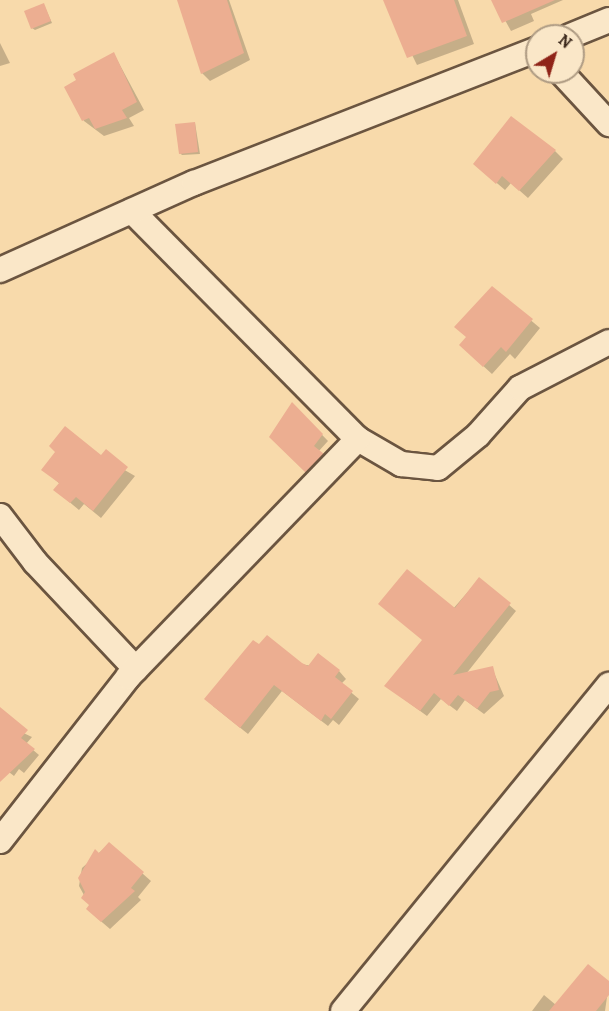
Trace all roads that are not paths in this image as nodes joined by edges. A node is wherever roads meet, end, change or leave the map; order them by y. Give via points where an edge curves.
1 (609, 20) edge
2 (585, 30) edge
3 (525, 54) edge
4 (572, 84) edge
5 (609, 124) edge
6 (132, 211) junction
7 (0, 270) edge
8 (609, 342) edge
9 (358, 439) junction
10 (0, 516) edge
11 (136, 669) junction
12 (609, 685) edge
13 (0, 841) edge
14 (343, 1011) edge

1 - 2 street
3 - 6 street
4 - 5 street
6 - 7 street
6 - 9 street
8 - 9 street via 520,388 478,435 438,468 401,464
9 - 11 street
10 - 11 street via 35,562
11 - 13 street via 25,803
12 - 14 street

